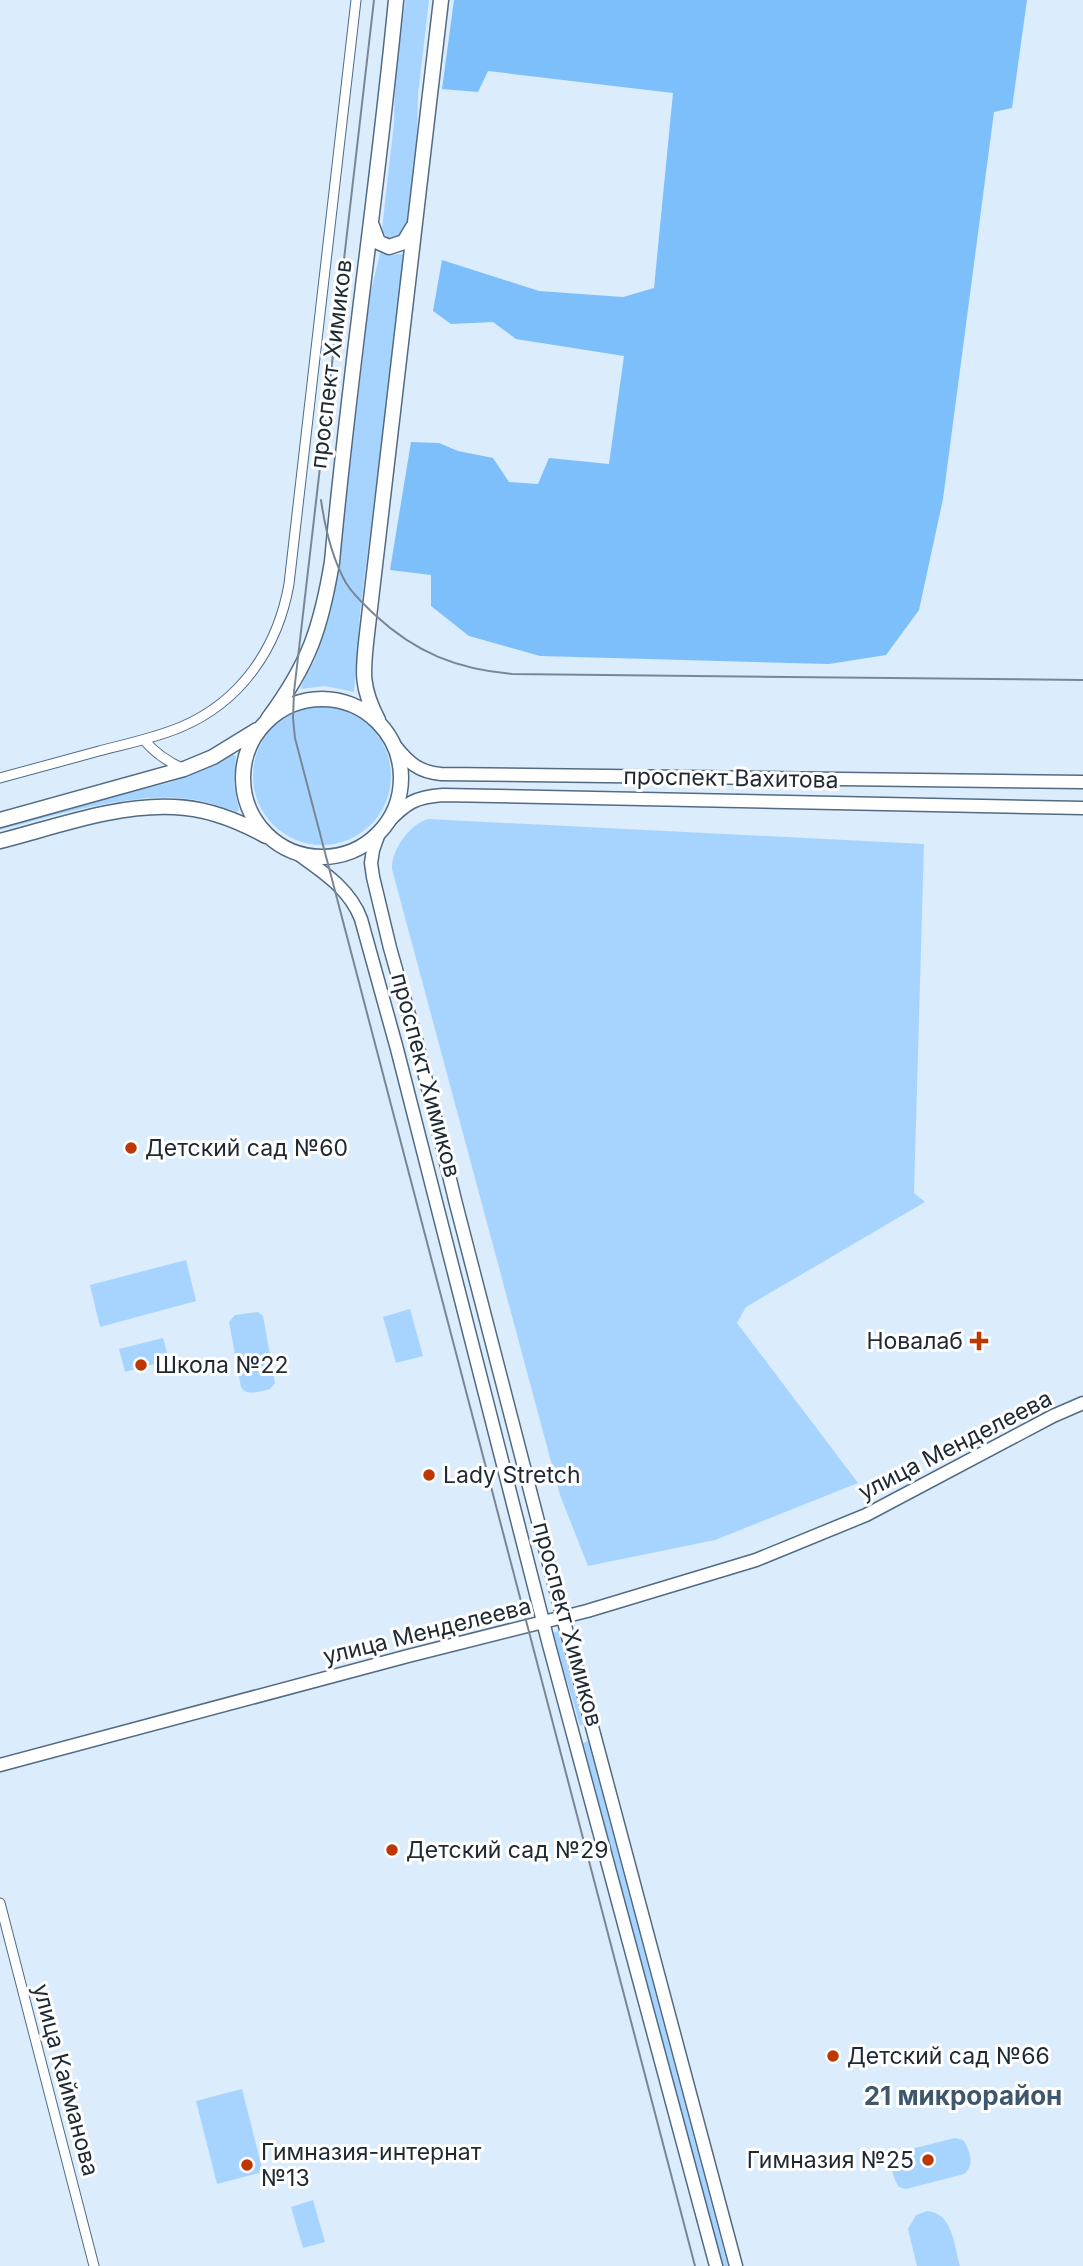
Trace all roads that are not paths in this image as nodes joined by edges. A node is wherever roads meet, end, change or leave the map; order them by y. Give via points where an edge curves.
1 (356, 0) edge
2 (396, 0) edge
3 (440, 2) edge
4 (416, 221) junction
5 (371, 225) junction
6 (268, 719) junction
7 (378, 720) junction
8 (258, 730) junction
9 (144, 740) junction
10 (396, 747) junction
11 (184, 769) junction
12 (0, 778) edge
13 (1083, 782) edge
14 (1083, 808) edge
15 (0, 820) edge
16 (383, 828) junction
17 (272, 839) junction
18 (0, 841) edge
19 (298, 854) junction
20 (504, 1384) junction
21 (485, 1390) junction
22 (1083, 1404) edge
23 (563, 1618) junction
24 (544, 1622) junction
25 (590, 1714) junction
26 (568, 1716) junction
27 (0, 1765) edge
28 (0, 1903) edge
29 (94, 2266) edge
30 (716, 2266) edge
31 (736, 2266) edge

1 - 9 street via 285,605 266,653 235,693 184,726
2 - 5 main road, проспект Химиков
3 - 4 main road
4 - 5 main road via 407,240 393,247 378,242
4 - 7 main road via 364,667 363,685
5 - 6 main road, проспект Химиков via 326,594 306,660
6 - 7 main road, проспект Вахитова via 293,703 325,699 345,702
6 - 8 main road, проспект Вахитова
7 - 10 main road, проспект Вахитова
8 - 11 main road, проспект Вахитова
8 - 17 main road, проспект Вахитова via 242,769 243,790 248,807
9 - 11 street via 169,763
9 - 12 street
10 - 13 main road, проспект Вахитова via 413,766 441,774
10 - 16 main road, проспект Вахитова via 401,788
11 - 15 main road, проспект Вахитова
14 - 16 main road, проспект Вахитова via 443,795 408,803
16 - 19 main road, проспект Вахитова via 362,846 337,856
16 - 20 main road, проспект Химиков via 373,850 373,877
17 - 18 main road, проспект Вахитова via 204,811 154,806
17 - 19 main road, проспект Вахитова
19 - 21 main road, проспект Химиков via 345,892 362,919
20 - 21 main road
20 - 23 main road, проспект Химиков
21 - 24 main road, проспект Химиков
22 - 23 main road, улица Менделеева via 833,1530 720,1571
23 - 24 main road, улица Менделеева
23 - 25 main road, проспект Химиков
24 - 26 main road, проспект Химиков
24 - 27 main road, улица Менделеева
25 - 26 main road via 589,1727 583,1732
25 - 31 main road, проспект Химиков
26 - 30 main road, проспект Химиков
28 - 29 street, улица Кайманова

